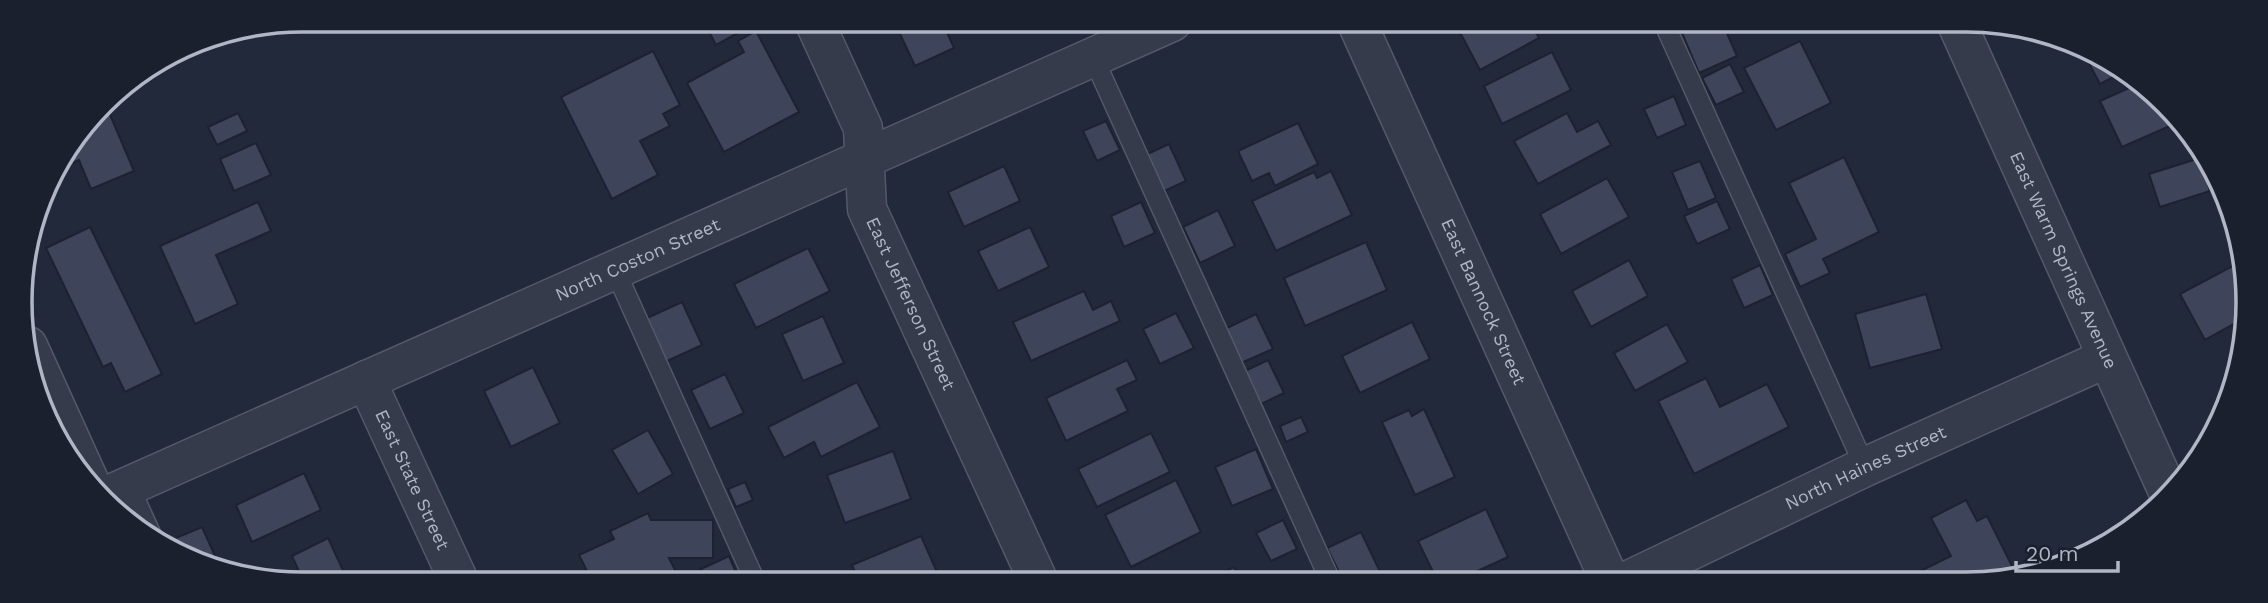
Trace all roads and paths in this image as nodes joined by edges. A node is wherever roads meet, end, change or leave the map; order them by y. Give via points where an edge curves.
1 (819, 32) edge
2 (1149, 32) edge
3 (1361, 32) edge
4 (1668, 32) edge
5 (1961, 32) edge
6 (1093, 57) junction
7 (863, 159) junction
8 (615, 270) junction
9 (2107, 358) junction
10 (366, 380) junction
11 (44, 381) edge
12 (72, 443) edge
13 (1865, 467) junction
14 (2165, 484) edge
15 (117, 491) edge
16 (133, 512) edge
17 (455, 572) edge
18 (751, 572) edge
19 (1034, 572) edge
20 (1326, 572) edge
21 (1606, 572) edge
22 (1646, 572) edge

1 - 7 street, East Jefferson Street via 863,128
2 - 6 street, North Coston Street
3 - 21 street, East Bannock Street
4 - 13 lane
5 - 9 street, East Warm Springs Avenue
6 - 7 street, North Coston Street
6 - 20 lane
7 - 8 street, North Coston Street
7 - 19 street, East Jefferson Street via 867,209
8 - 10 street, North Coston Street
8 - 18 lane
9 - 13 street, North Haines Street
9 - 14 street, East Warm Springs Avenue
10 - 15 street, North Coston Street
10 - 17 street, East State Street
11 - 12 street
13 - 22 street, North Haines Street
15 - 16 lane

